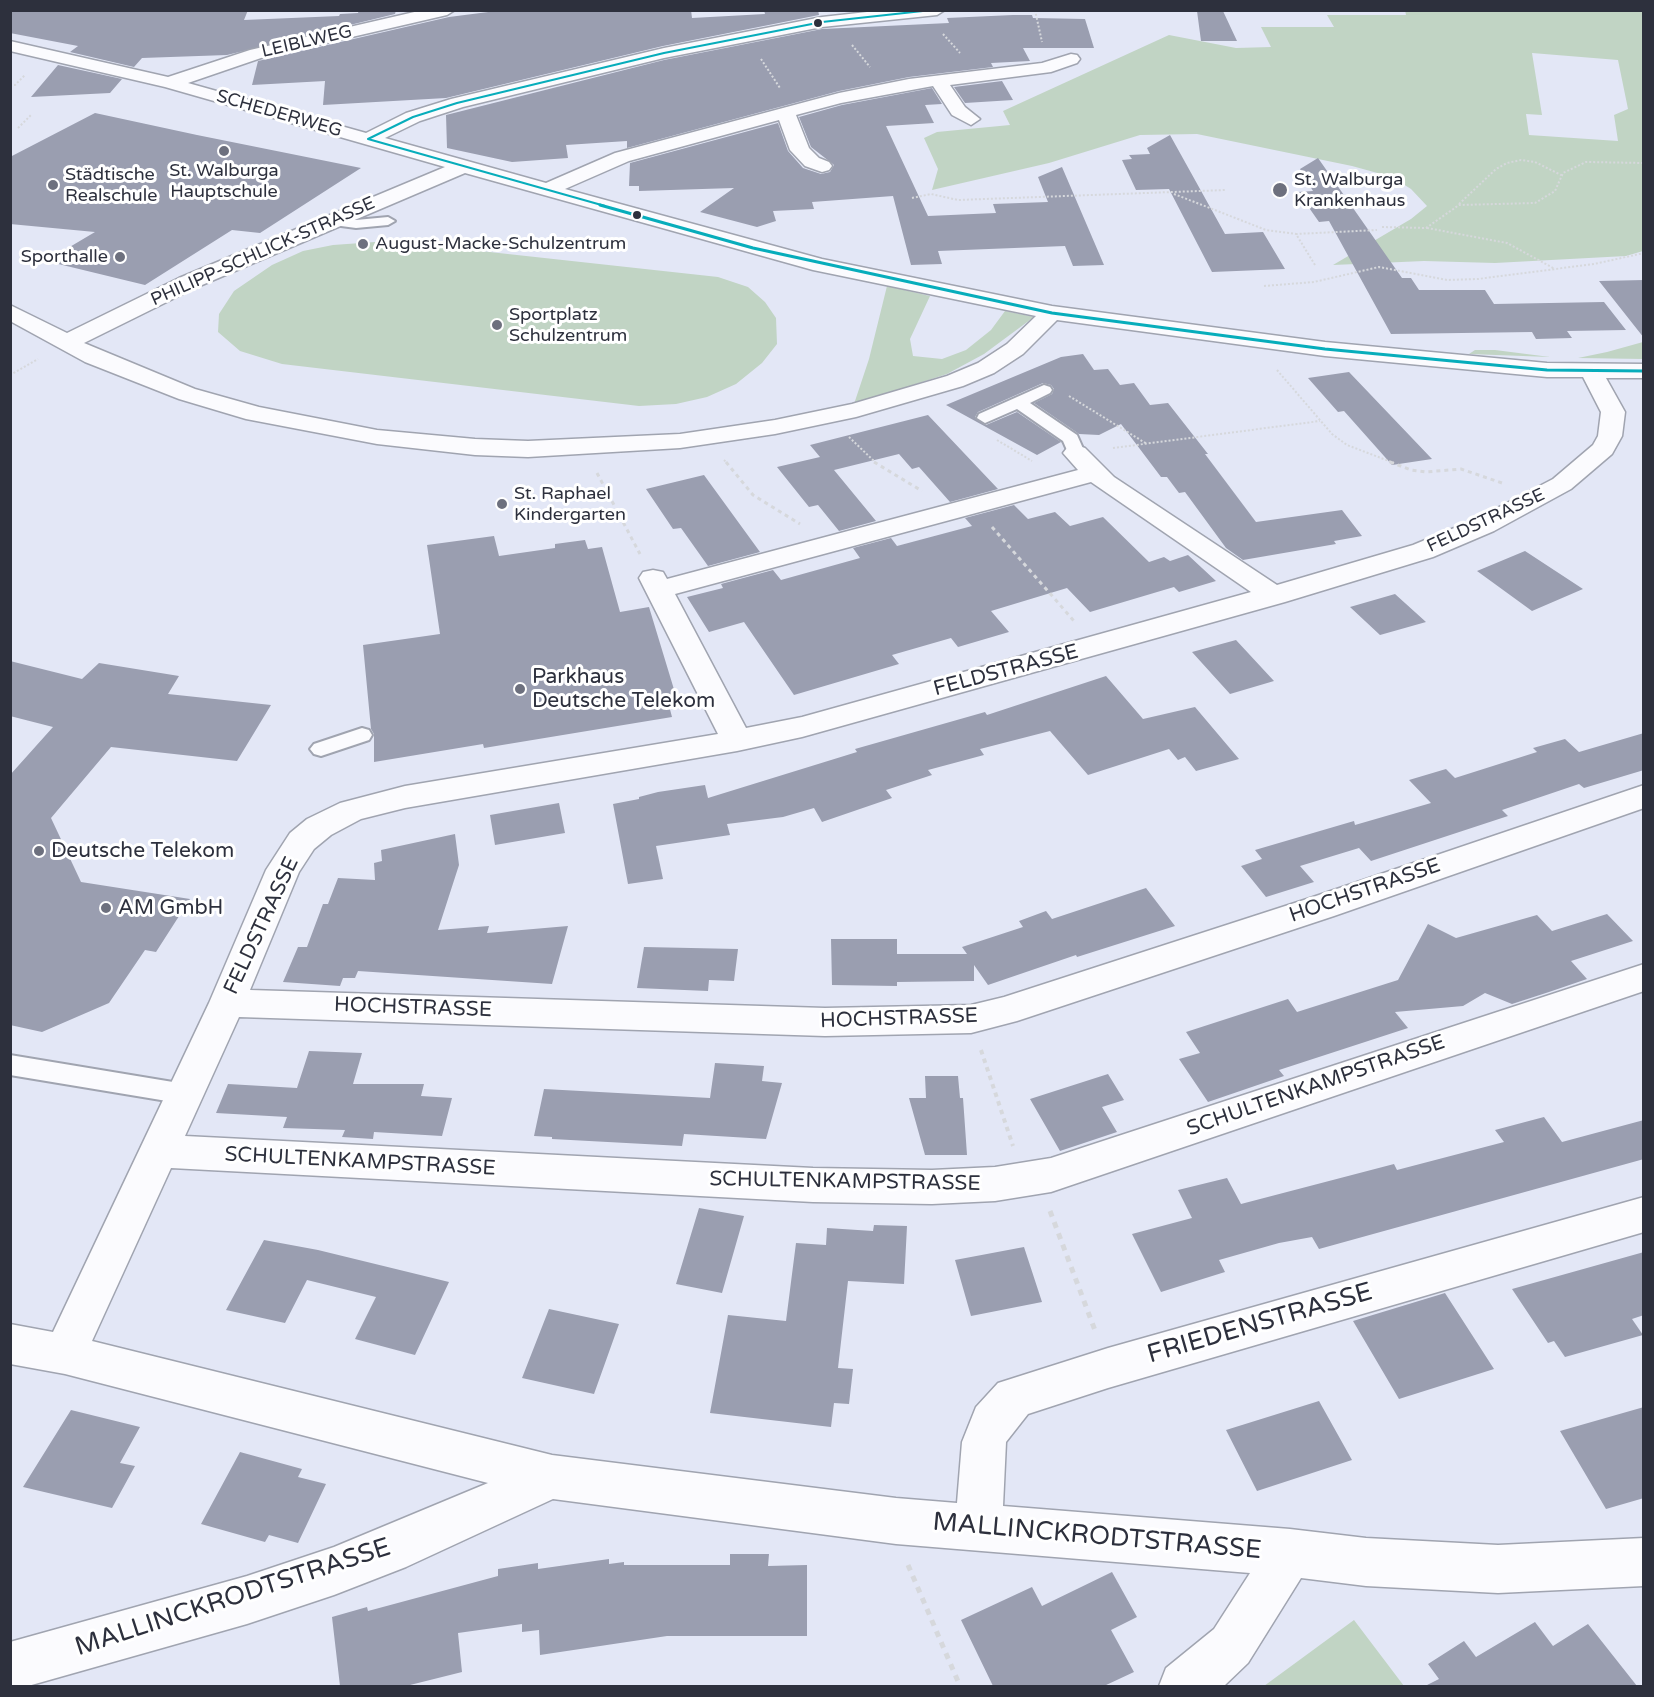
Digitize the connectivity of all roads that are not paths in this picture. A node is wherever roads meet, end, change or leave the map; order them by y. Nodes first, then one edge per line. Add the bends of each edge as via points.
1 (447, 10) edge
2 (937, 10) edge
3 (922, 11) edge
4 (10, 46) edge
5 (1071, 59) dead end
6 (938, 80) junction
7 (169, 83) junction
8 (790, 110) junction
9 (971, 119) dead end
10 (368, 139) junction
11 (464, 166) junction
12 (822, 166) dead end
13 (548, 190) junction
14 (331, 221) junction
15 (388, 221) dead end
16 (10, 312) edge
17 (1052, 313) junction
18 (65, 343) junction
19 (1591, 371) junction
20 (1644, 371) edge
21 (1044, 390) dead end
22 (1018, 402) junction
23 (984, 418) dead end
24 (1076, 453) joint
25 (1095, 473) junction
26 (1275, 596) junction
27 (362, 735) dead end
28 (736, 741) junction
29 (321, 749) dead end
30 (1644, 796) edge
31 (1644, 977) edge
32 (227, 1003) junction
33 (10, 1065) edge
34 (185, 1094) junction
35 (159, 1151) junction
36 (1644, 1214) edge
37 (10, 1344) edge
38 (65, 1354) junction
39 (552, 1477) junction
40 (978, 1529) junction
41 (1290, 1553) junction
42 (1644, 1562) edge
43 (10, 1667) edge
44 (1184, 1686) edge

1 - 7 street, LEIBLWEG via 256,54
2 - 3 street
3 - 10 street via 813,24 673,52 449,105
4 - 7 street, SCHEDERWEG
5 - 6 street via 1045,68
6 - 8 street via 886,87
6 - 9 street via 955,108
7 - 10 street, SCHEDERWEG
8 - 12 street via 800,150
8 - 13 street via 614,160
10 - 11 street, SCHEDERWEG
11 - 13 street, SCHEDERWEG
11 - 14 street, PHILIPP-SCHLICK-STRASSE
13 - 17 street, SCHEDERWEG via 810,262
14 - 15 lane
14 - 18 street, PHILIPP-SCHLICK-STRASSE via 187,283
16 - 18 street
17 - 18 street via 1016,349 986,368 912,394 832,415 707,438 584,448 448,445 300,424 187,394
17 - 19 street, SCHEDERWEG via 1325,349
19 - 20 street, SCHEDERWEG
19 - 26 street, FELDSTRASSE via 1613,412 1610,436 1593,460 1562,484 1485,525 1423,551
21 - 22 lane
22 - 23 lane
22 - 24 lane via 1071,439
24 - 25 street
25 - 26 street
25 - 28 street via 822,546 656,584
26 - 28 street, FELDSTRASSE via 855,713
27 - 29 lane
28 - 32 street, FELDSTRASSE via 405,797 336,817 310,834 289,860
30 - 32 street, HOCHSTRASSE via 1289,917 971,1019 825,1022
31 - 35 street, SCHULTENKAMPSTRASSE via 1069,1169 1035,1190 813,1185
32 - 34 street, FELDSTRASSE
33 - 34 lane
34 - 35 street, FELDSTRASSE
35 - 38 street, FELDSTRASSE
36 - 40 street, FRIEDENSTRASSE via 1014,1398 992,1422 984,1442
37 - 38 street, MALLINCKRODTSTRASSE
38 - 39 street, MALLINCKRODTSTRASSE
39 - 40 street, MALLINCKRODTSTRASSE
39 - 43 street, MALLINCKRODTSTRASSE via 334,1571 247,1600
40 - 41 street, MALLINCKRODTSTRASSE
41 - 42 street, MALLINCKRODTSTRASSE via 1439,1568 1562,1568
41 - 44 street via 1231,1646

